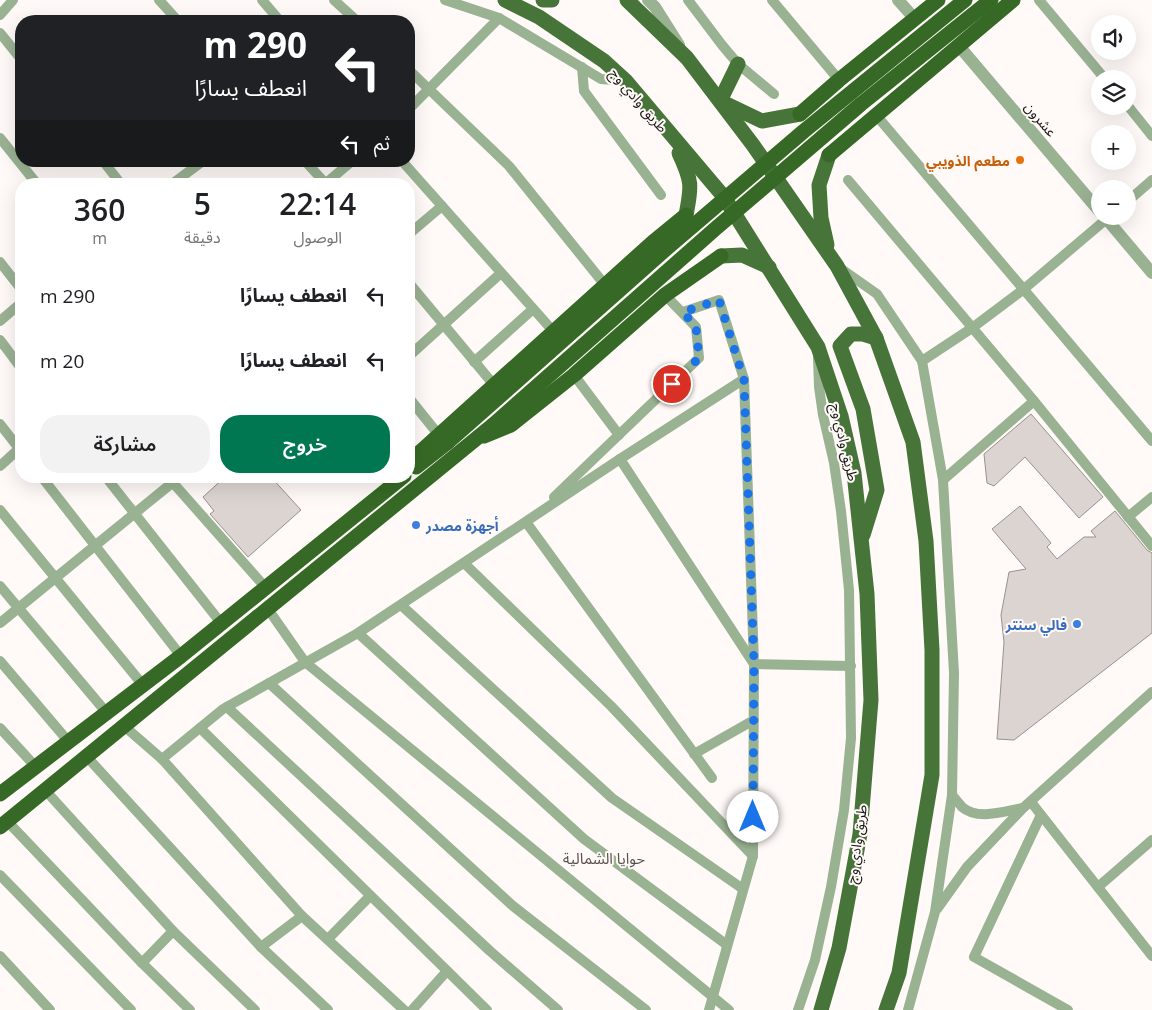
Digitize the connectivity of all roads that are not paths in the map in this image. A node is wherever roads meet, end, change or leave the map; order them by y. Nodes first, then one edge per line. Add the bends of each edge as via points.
1 (13, 0) edge
2 (159, 0) edge
3 (262, 0) edge
4 (334, 0) edge
5 (445, 0) edge
6 (505, 0) edge
7 (543, 0) edge
8 (552, 0) edge
9 (628, 0) edge
10 (648, 0) edge
11 (688, 0) edge
12 (772, 0) edge
13 (898, 0) edge
14 (965, 0) edge
15 (991, 0) edge
16 (1013, 0) edge
17 (1039, 0) edge
18 (924, 7) edge
19 (0, 15) edge
20 (173, 15) edge
21 (275, 15) edge
22 (350, 15) edge
23 (499, 18) junction
24 (0, 33) edge
25 (959, 46) junction
26 (15, 52) edge
27 (687, 58) junction
28 (738, 64) junction
29 (582, 67) junction
30 (1097, 70) edge
31 (415, 76) edge
32 (626, 80) junction
33 (839, 80) junction
34 (429, 89) junction
35 (774, 94) dead end
36 (720, 101) junction
37 (415, 103) edge
38 (800, 114) joint
39 (1135, 115) edge
40 (876, 116) junction
41 (671, 136) junction
42 (1152, 136) edge
43 (0, 138) edge
44 (829, 155) joint
45 (15, 157) edge
46 (23, 167) edge
47 (108, 167) edge
48 (195, 167) edge
49 (310, 167) edge
50 (345, 167) edge
51 (407, 167) edge
52 (32, 178) edge
53 (116, 178) edge
54 (180, 178) edge
55 (320, 178) edge
56 (332, 178) edge
57 (848, 180) dead end
58 (1152, 180) edge
59 (1136, 194) edge
60 (661, 195) dead end
61 (1091, 200) edge
62 (442, 206) junction
63 (686, 215) joint
64 (1095, 225) edge
65 (1112, 225) edge
66 (415, 229) edge
67 (828, 252) junction
68 (721, 256) joint
69 (0, 262) edge
70 (837, 266) junction
71 (769, 267) junction
72 (502, 273) junction
73 (1152, 273) edge
74 (15, 281) edge
75 (605, 285) junction
76 (1024, 289) junction
77 (415, 290) edge
78 (665, 295) junction
79 (15, 308) edge
80 (533, 309) junction
81 (683, 312) junction
82 (0, 320) edge
83 (444, 326) junction
84 (972, 328) junction
85 (554, 332) junction
86 (876, 338) junction
87 (0, 340) edge
88 (818, 347) junction
89 (415, 351) edge
90 (15, 360) edge
91 (922, 361) junction
92 (474, 362) junction
93 (574, 375) junction
94 (744, 380) junction
95 (494, 385) junction
96 (1034, 402) junction
97 (415, 405) edge
98 (0, 424) edge
99 (619, 435) junction
100 (443, 438) junction
101 (476, 439) junction
102 (1152, 441) edge
103 (15, 442) edge
104 (15, 454) edge
105 (415, 458) edge
106 (620, 459) junction
107 (0, 466) edge
108 (415, 466) edge
109 (943, 480) junction
110 (45, 483) edge
111 (110, 483) edge
112 (166, 483) edge
113 (172, 483) edge
114 (386, 483) edge
115 (395, 483) edge
116 (1152, 497) edge
117 (0, 510) edge
118 (134, 513) junction
119 (1128, 517) junction
120 (530, 519) junction
121 (341, 525) junction
122 (861, 541) junction
123 (94, 546) junction
124 (1152, 546) edge
125 (464, 563) junction
126 (55, 578) junction
127 (0, 586) edge
128 (265, 587) junction
129 (401, 605) junction
130 (18, 608) junction
131 (268, 609) junction
132 (0, 623) edge
133 (221, 623) junction
134 (358, 633) junction
135 (181, 656) junction
136 (0, 661) edge
137 (306, 662) junction
138 (754, 664) junction
139 (850, 666) junction
140 (269, 683) junction
141 (142, 684) junction
142 (1152, 692) edge
143 (227, 706) junction
144 (106, 712) junction
145 (754, 720) junction
146 (124, 726) junction
147 (0, 728) edge
148 (200, 728) junction
149 (68, 741) junction
150 (694, 754) junction
151 (86, 757) junction
152 (162, 759) junction
153 (35, 766) junction
154 (712, 778) dead end
155 (45, 790) junction
156 (0, 794) edge
157 (952, 795) junction
158 (1027, 805) junction
159 (1041, 816) junction
160 (4, 824) edge
161 (1152, 840) edge
162 (753, 856) junction
163 (0, 876) edge
164 (1098, 887) junction
165 (743, 889) junction
166 (370, 896) junction
167 (935, 912) junction
168 (302, 916) junction
169 (173, 930) junction
170 (328, 939) junction
171 (727, 944) junction
172 (261, 947) junction
173 (0, 956) edge
174 (1152, 956) edge
175 (142, 963) junction
176 (447, 971) junction
177 (712, 997) junction
178 (50, 1010) edge
179 (131, 1010) edge
180 (190, 1010) edge
181 (255, 1010) edge
182 (328, 1010) edge
183 (404, 1010) edge
184 (412, 1010) edge
185 (487, 1010) edge
186 (558, 1010) edge
187 (646, 1010) edge
188 (709, 1010) edge
189 (729, 1010) edge
190 (798, 1010) edge
191 (822, 1010) edge
192 (886, 1010) edge
193 (908, 1010) edge
194 (1068, 1010) edge

1 - 19 street
2 - 20 street
3 - 21 street
4 - 22 street
5 - 23 street
6 - 32 main road, طريق وادي وج via 539,17
7 - 8 main road
9 - 27 main road
10 - 27 street
11 - 28 street
12 - 33 street
13 - 18 street
14 - 100 highway, bridge via 753,174
15 - 101 highway, bridge via 861,104
16 - 25 highway
17 - 30 street
18 - 33 highway
23 - 29 street
23 - 34 street
24 - 26 street
25 - 40 highway
25 - 61 street, عشرون
27 - 36 main road
28 - 35 street
28 - 36 main road
29 - 32 street via 601,79
29 - 60 street via 584,91
31 - 34 street
32 - 41 main road, طريق وادي وج
33 - 38 highway
34 - 37 street
34 - 75 street via 509,166
36 - 38 main road via 762,121
36 - 67 main road
39 - 42 street
40 - 44 highway
40 - 76 street
41 - 63 main road via 688,172 691,190
41 - 71 main road, طريق وادي وج via 724,197
43 - 45 street
44 - 67 main road via 819,185
46 - 52 street
47 - 53 street
48 - 54 street
49 - 55 street
50 - 56 street
51 - 62 street
57 - 84 street
58 - 59 street
62 - 66 street
62 - 72 street
63 - 75 highway
64 - 76 street
65 - 73 street, عشرون
67 - 70 main road
68 - 71 main road via 742,255
68 - 78 highway
69 - 74 street
70 - 86 main road
70 - 91 street via 878,294
71 - 88 main road, طريق وادي وج
72 - 80 street
72 - 83 street
75 - 85 highway
76 - 84 street
76 - 102 street
77 - 83 street
78 - 81 street
78 - 93 highway
79 - 82 street
80 - 85 street
80 - 92 street
81 - 94 street via 719,300
81 - 99 street via 696,327 699,358
83 - 89 street
83 - 92 street
84 - 91 street
84 - 96 street
85 - 95 highway
86 - 122 main road via 851,334 840,346 863,409 877,490
86 - 192 main road via 913,442 926,541 932,650 932,775 898,973
87 - 90 street
88 - 122 main road, طريق وادي وج via 848,445
88 - 139 street via 822,415 834,463 849,590
91 - 109 street
92 - 95 street
93 - 99 street
93 - 101 highway via 511,425
94 - 106 street
94 - 138 street
95 - 100 highway
96 - 109 street
96 - 119 street
97 - 100 street
98 - 103 street
99 - 120 street
100 - 105 highway
100 - 108 highway
101 - 131 highway
104 - 107 street
106 - 120 street
106 - 138 street
109 - 157 street via 954,673
110 - 123 street
111 - 118 street
112 - 118 street
113 - 128 street
114 - 121 highway
115 - 121 highway
116 - 119 street
117 - 126 street
118 - 123 street
118 - 133 street
119 - 124 street
120 - 125 street
120 - 150 street
121 - 128 highway
122 - 191 main road, طريق وادي وج via 871,700 860,834 839,948
123 - 126 street
123 - 135 street
125 - 129 street
125 - 162 street via 612,706
126 - 130 street
126 - 141 street
127 - 130 street
128 - 133 highway
129 - 134 street
129 - 165 street via 612,798
130 - 132 street
130 - 144 street
131 - 137 street
131 - 146 highway
133 - 135 highway
134 - 137 street
134 - 171 street via 584,839
135 - 141 highway
136 - 149 street
137 - 140 street
137 - 177 street
138 - 139 street
138 - 145 street
139 - 190 street via 851,738 844,810 815,960
140 - 143 street
140 - 187 street via 513,906
141 - 144 highway
142 - 158 street
143 - 148 street
143 - 186 street via 490,951
144 - 149 highway
145 - 150 street
145 - 162 street
146 - 151 highway
146 - 152 street
147 - 153 street
148 - 152 street
148 - 166 street
149 - 153 highway
150 - 154 street
151 - 155 highway
151 - 172 street
152 - 168 street
153 - 156 highway
155 - 160 highway
155 - 169 street
157 - 158 street via 964,808 988,814
157 - 167 street
158 - 159 street
158 - 167 street via 967,867
159 - 164 street
159 - 194 street via 974,957
160 - 175 street
161 - 164 street
162 - 165 street
163 - 179 street
164 - 174 street
165 - 171 street
166 - 170 street
166 - 176 street
167 - 193 street
168 - 170 street
168 - 172 street
169 - 175 street
169 - 181 street
170 - 183 street
171 - 177 street
172 - 182 street
173 - 178 street
175 - 180 street
176 - 184 street
176 - 185 street
177 - 188 street
177 - 189 street

